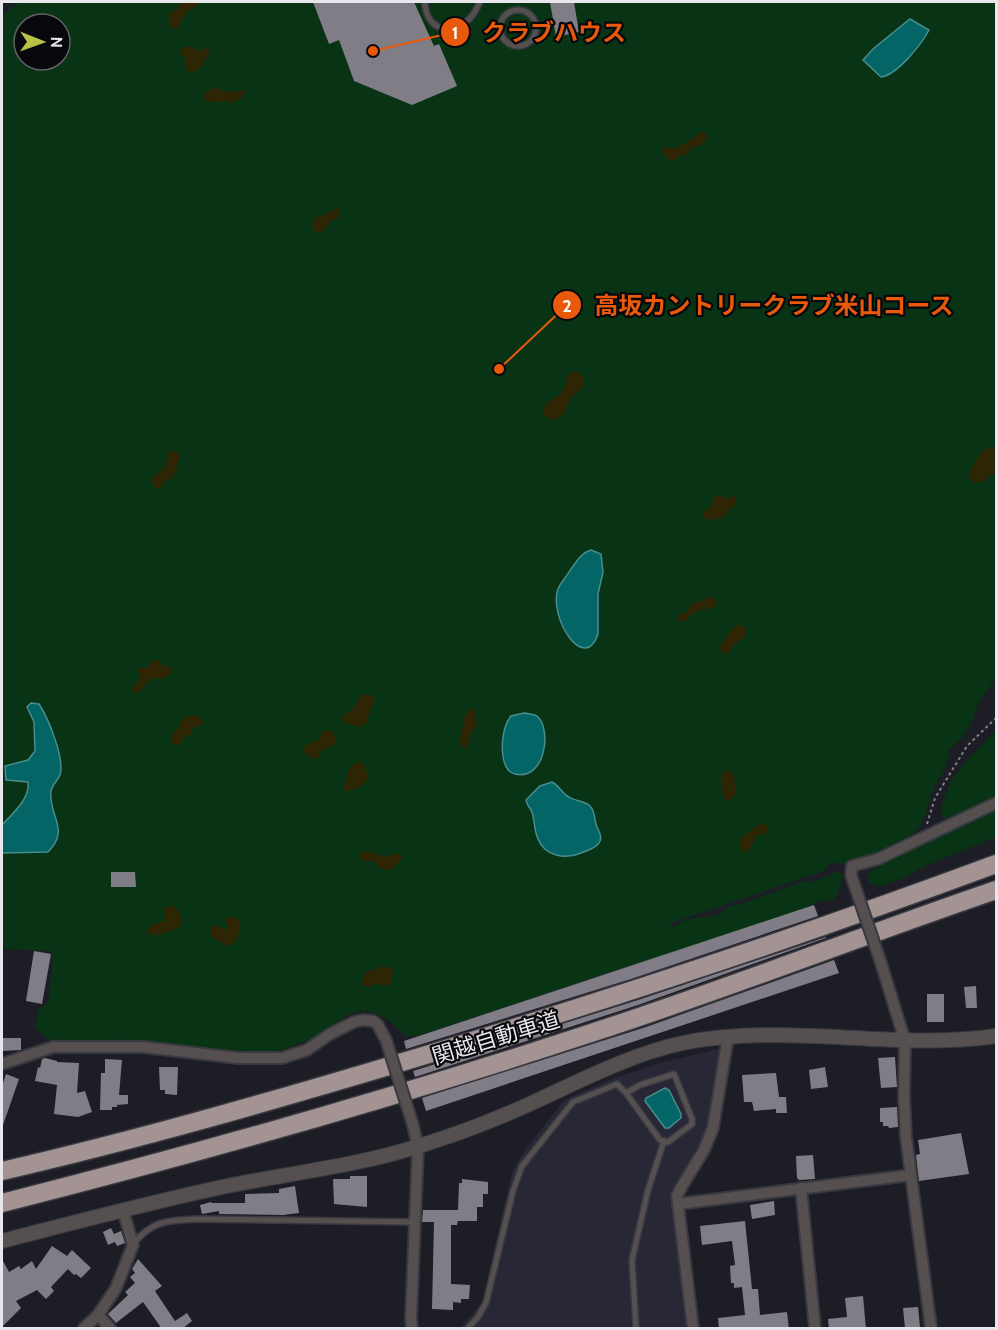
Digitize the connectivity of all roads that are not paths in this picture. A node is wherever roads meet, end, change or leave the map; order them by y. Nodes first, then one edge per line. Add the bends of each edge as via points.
1 (425, 2) edge
2 (480, 2) edge
3 (522, 2) edge
4 (523, 10) junction
5 (996, 803) edge
6 (996, 864) edge
7 (996, 890) edge
8 (996, 1036) edge
9 (728, 1037) junction
10 (905, 1041) junction
11 (2, 1064) edge
12 (626, 1093) junction
13 (664, 1141) junction
14 (418, 1147) junction
15 (2, 1171) edge
16 (911, 1174) junction
17 (801, 1188) junction
18 (2, 1203) edge
19 (678, 1204) junction
20 (123, 1210) junction
21 (414, 1222) junction
22 (2, 1241) edge
23 (133, 1245) junction
24 (98, 1315) junction
25 (84, 1329) edge
26 (110, 1329) edge
27 (412, 1329) edge
28 (468, 1329) edge
29 (636, 1329) edge
30 (693, 1329) edge
31 (815, 1329) edge
32 (931, 1329) edge

1 - 2 lane via 431,21 440,29 454,29 468,21
3 - 4 lane
4 - 4 lane via 536,21 536,33 529,43 511,45 502,37 502,19 511,11
5 - 10 street, bridge via 878,858 852,866 851,875
6 - 15 highway, 関越自動車道 via 714,965 479,1039 228,1113
7 - 18 highway, 関越自動車道 via 720,989 486,1067
8 - 10 street
9 - 10 street via 774,1034
9 - 14 street via 680,1044 646,1055
9 - 19 street via 713,1128 677,1196
10 - 16 street via 904,1096
11 - 14 street, bridge via 53,1047 143,1047 238,1058 282,1058 307,1050 354,1022 373,1021 386,1041
12 - 13 lane
12 - 13 lane via 674,1074 692,1124
12 - 28 lane via 617,1084 573,1102 522,1166 486,1303
13 - 29 lane via 632,1260
14 - 20 street
14 - 21 street
16 - 17 street
16 - 32 street
17 - 19 street
17 - 31 street
19 - 30 street
20 - 22 street
20 - 23 street
21 - 23 lane via 171,1221 154,1225
21 - 27 street
23 - 24 street via 116,1288
24 - 25 street
24 - 26 street

